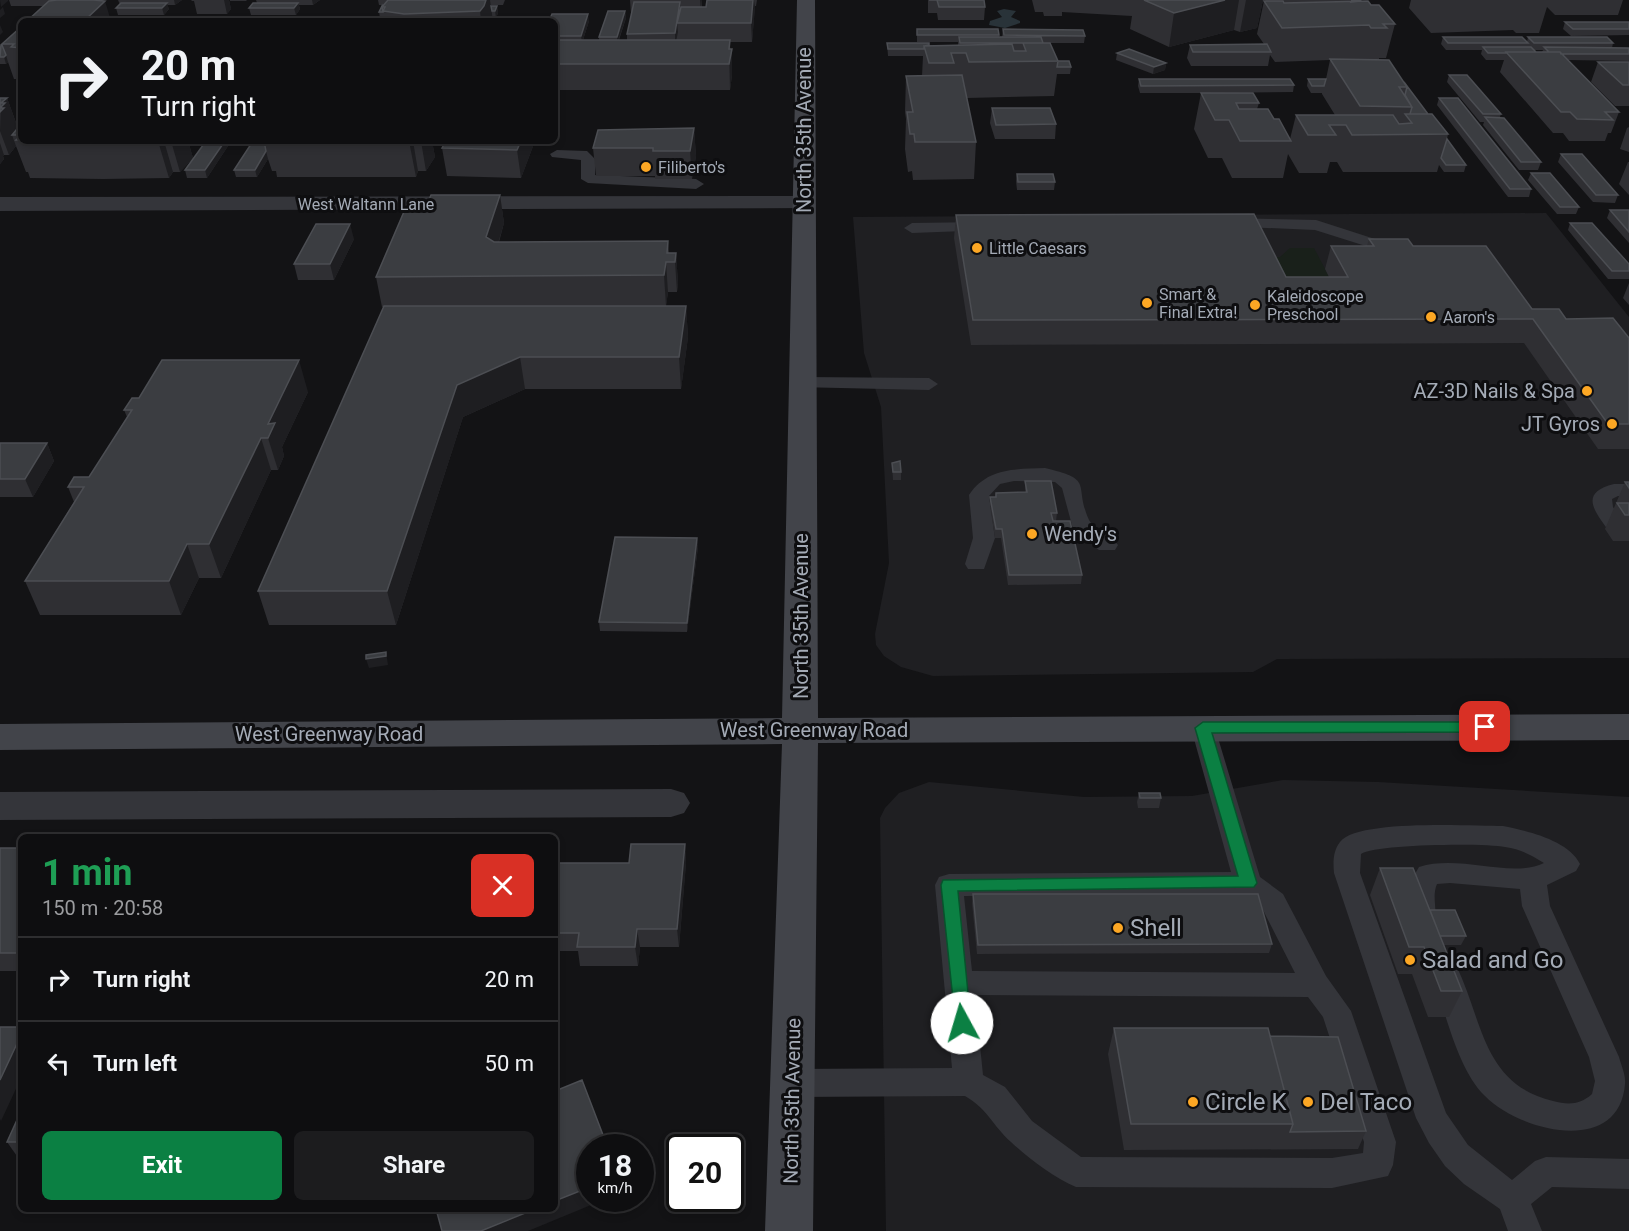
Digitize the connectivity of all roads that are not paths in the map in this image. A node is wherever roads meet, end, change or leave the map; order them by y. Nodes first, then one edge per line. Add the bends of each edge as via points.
1 (806, 0) edge
2 (557, 154) dead end
3 (696, 184) dead end
4 (804, 203) junction
5 (0, 204) edge
6 (1211, 223) edge
7 (1007, 227) edge
8 (912, 228) dead end
9 (1372, 243) edge
10 (803, 383) junction
11 (929, 384) dead end
12 (1629, 490) edge
13 (1625, 538) edge
14 (1107, 545) dead end
15 (976, 564) dead end
16 (1629, 727) edge
17 (1203, 728) junction
18 (800, 730) junction
19 (0, 737) edge
20 (671, 803) dead end
21 (0, 806) edge
22 (1533, 880) junction
23 (1248, 883) junction
24 (958, 983) junction
25 (1316, 985) junction
26 (969, 1082) junction
27 (793, 1083) junction
28 (1629, 1174) edge
29 (1513, 1199) junction
30 (789, 1231) edge
31 (1524, 1231) edge

1 - 4 main road, North 35th Avenue
2 - 3 lane via 582,154 588,159 588,179
4 - 5 street, West Waltann Lane
4 - 10 main road, North 35th Avenue
6 - 9 lane via 1316,225
7 - 8 lane
10 - 11 lane
10 - 18 main road, North 35th Avenue
12 - 13 lane via 1614,490 1602,497 1603,507
14 - 15 lane via 1080,524 1072,486 1062,478 1014,475 993,480 979,495 984,538
16 - 17 main road, West Greenway Road
17 - 18 main road, West Greenway Road
17 - 23 lane
18 - 19 main road, West Greenway Road
18 - 27 main road, North 35th Avenue
20 - 21 street
22 - 22 lane via 1536,906 1604,1057 1610,1083 1604,1104 1590,1114 1566,1119 1517,1103 1494,1085 1481,1064 1417,900 1430,874 1450,872
22 - 29 lane via 1567,864 1533,843 1503,836 1381,837 1360,841 1350,848 1346,859 1354,895 1445,1146 1477,1176
23 - 24 lane via 949,885
23 - 25 lane via 1273,902
24 - 25 lane
24 - 26 lane
25 - 26 lane via 1336,1011 1380,1142 1377,1165 1332,1173 1076,1172 1022,1131 994,1097
26 - 27 lane
27 - 30 main road, North 35th Avenue
28 - 29 lane via 1546,1172
29 - 31 lane

